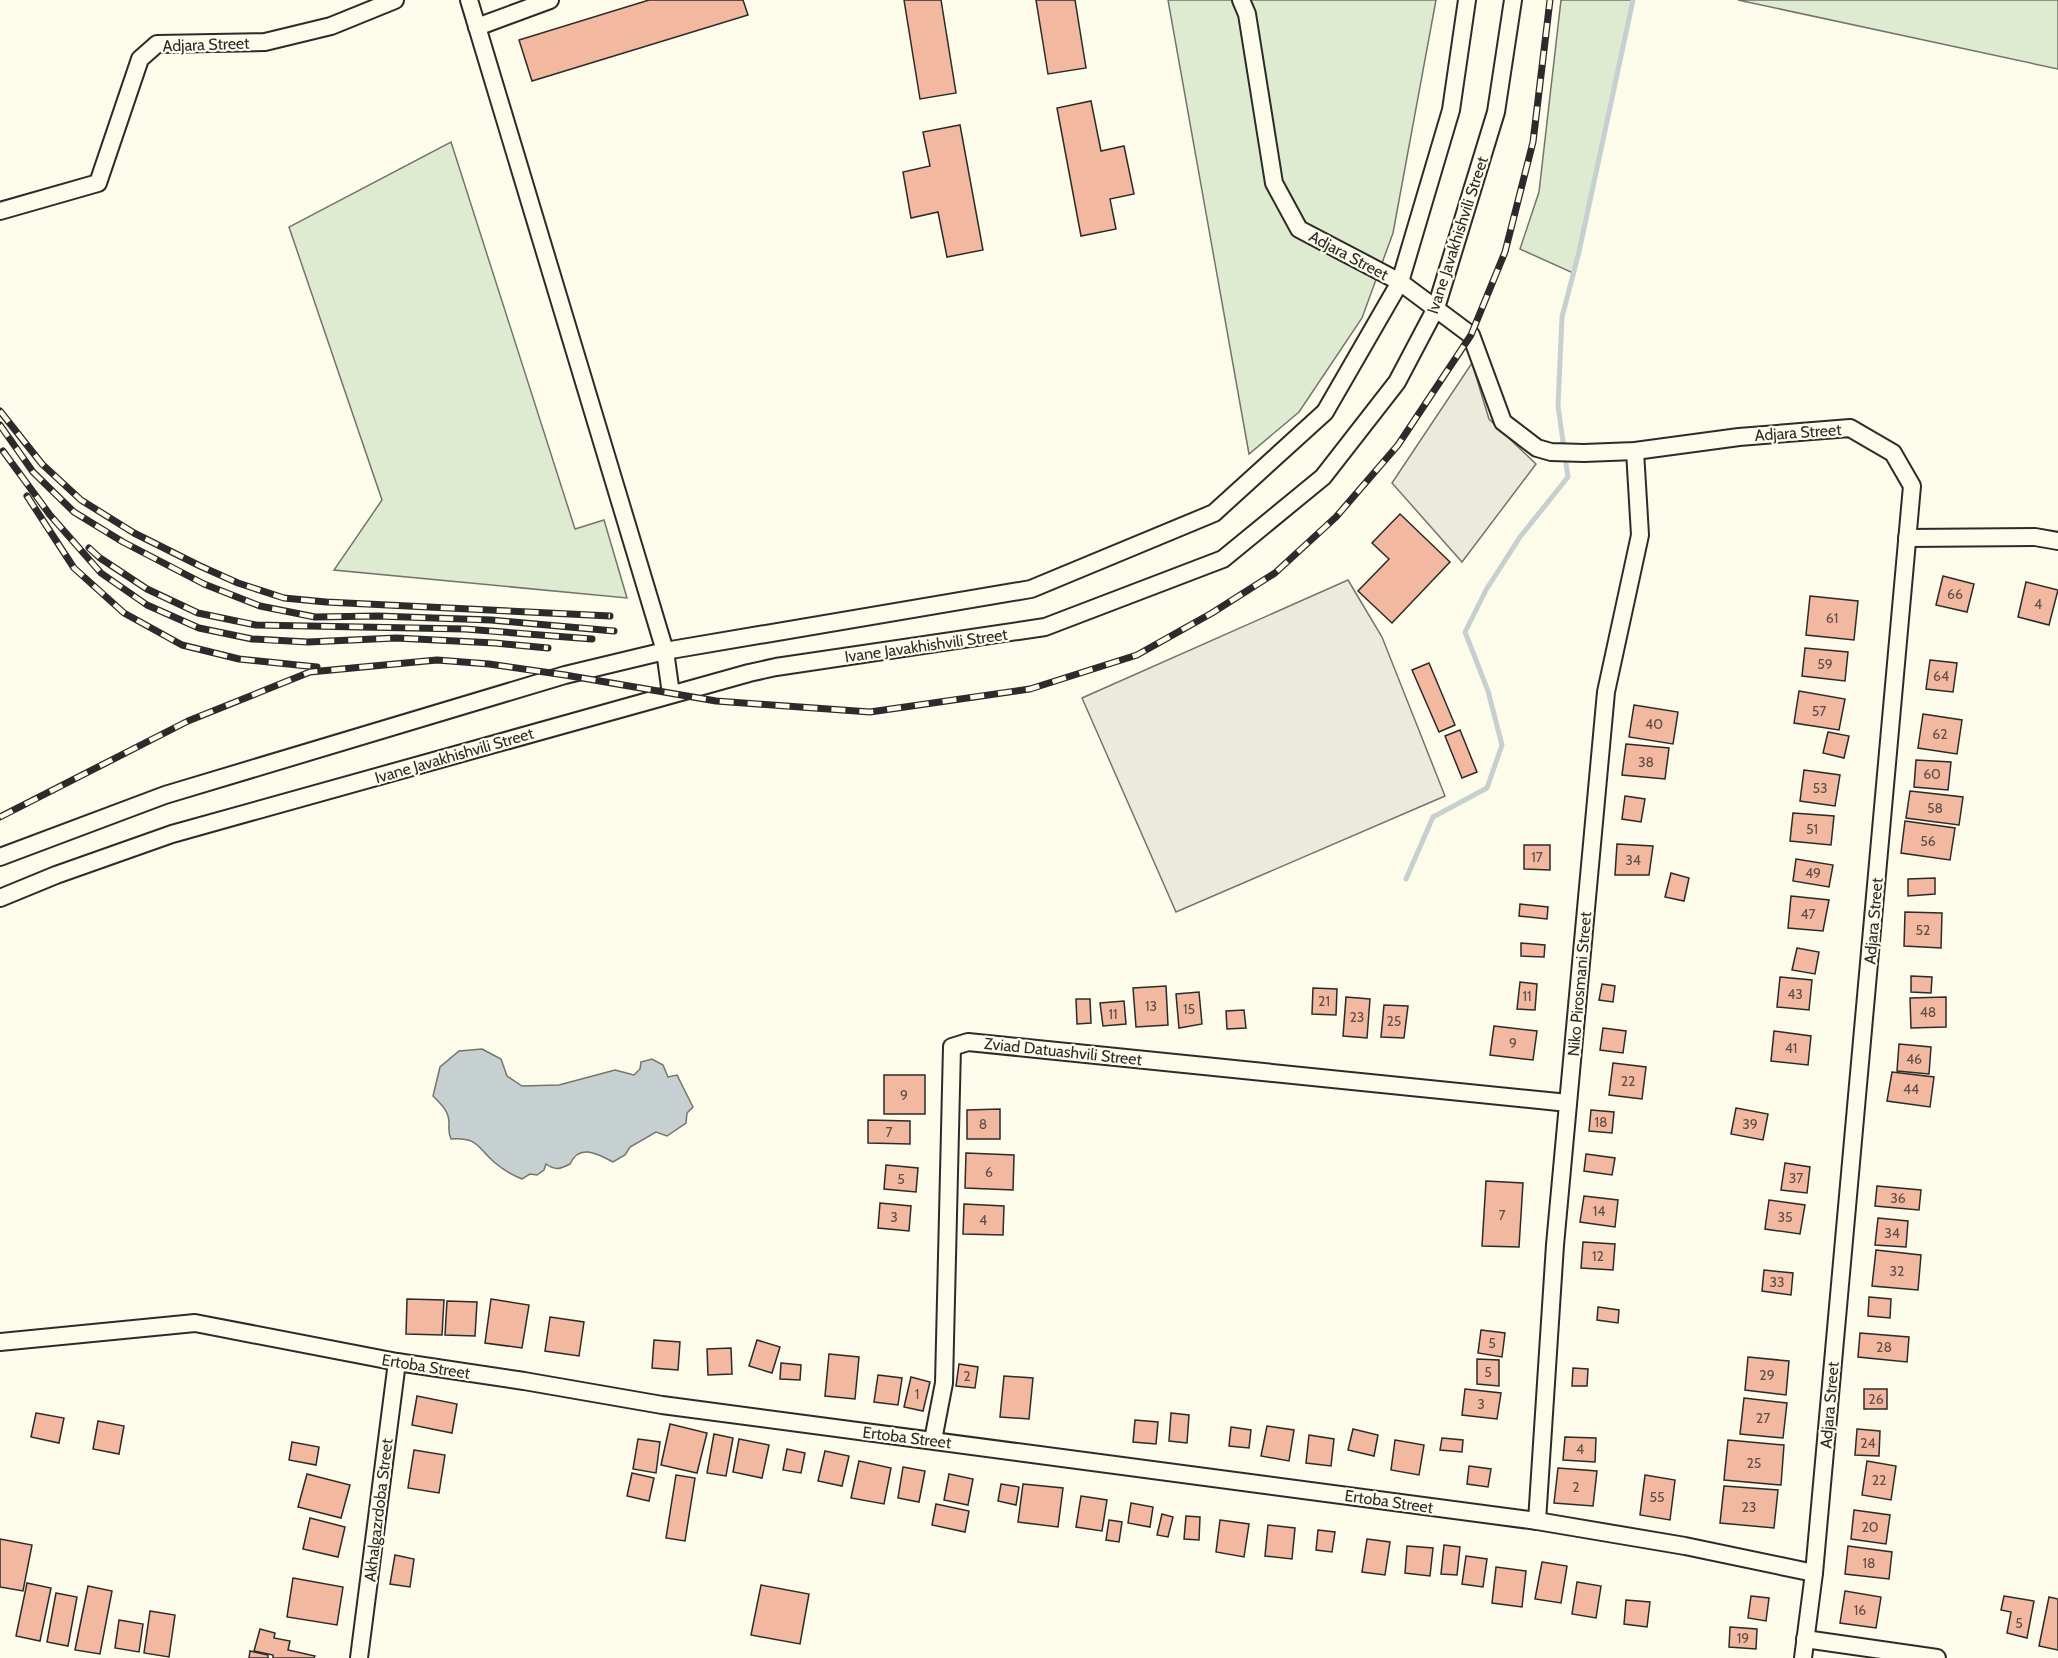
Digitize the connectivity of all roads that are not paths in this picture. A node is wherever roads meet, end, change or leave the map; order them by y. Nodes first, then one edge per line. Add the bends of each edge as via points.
1 (395, 0) edge
2 (469, 0) edge
3 (550, 0) edge
4 (1241, 0) edge
5 (1467, 0) edge
6 (1513, 0) edge
7 (477, 27) junction
8 (0, 211) edge
9 (1400, 282) junction
10 (1436, 308) junction
11 (1635, 451) junction
12 (1907, 538) junction
13 (2058, 541) edge
14 (666, 651) junction
15 (671, 694) junction
16 (0, 857) edge
17 (0, 898) edge
18 (1568, 1103) junction
19 (0, 1342) edge
20 (397, 1362) junction
21 (933, 1440) junction
22 (1537, 1521) junction
23 (1814, 1573) junction
24 (1805, 1639) junction
25 (360, 1658) edge
26 (1803, 1658) edge
27 (1937, 1658) edge

1 - 8 street, Adjara Street via 331,26 265,42 157,44 140,59 98,183
2 - 7 street
3 - 7 street
4 - 9 street, Adjara Street via 1247,14 1274,183 1299,229
5 - 9 street via 1451,110
6 - 10 street, Ivane Javakhishvili Street via 1496,112
7 - 14 street
9 - 10 street, Adjara Street
9 - 14 street via 1325,412 1214,513 1030,589
10 - 11 street, Adjara Street via 1470,335 1503,422 1537,448 1551,452
10 - 15 street, Ivane Javakhishvili Street via 1397,382 1323,477 1223,559 1045,627 776,667
11 - 12 street, Adjara Street via 1850,428 1893,453 1912,486
11 - 18 street, Niko Pirosmani Street via 1640,535 1606,692
12 - 13 street via 2035,537
12 - 23 street, Adjara Street
14 - 15 street
14 - 16 street via 566,675 165,795
15 - 17 street, Ivane Javakhishvili Street via 172,834
18 - 21 street, Zviad Datuashvili Street via 968,1042 952,1047 944,1383
18 - 22 street, Niko Pirosmani Street
19 - 20 street, Ertoba Street via 195,1323
20 - 21 street, Ertoba Street via 662,1405
20 - 25 street, Akhalgazrdoba Street
21 - 22 street, Ertoba Street
22 - 23 street, Ertoba Street
23 - 24 street, Adjara Street
24 - 26 street, Adjara Street
24 - 27 street

